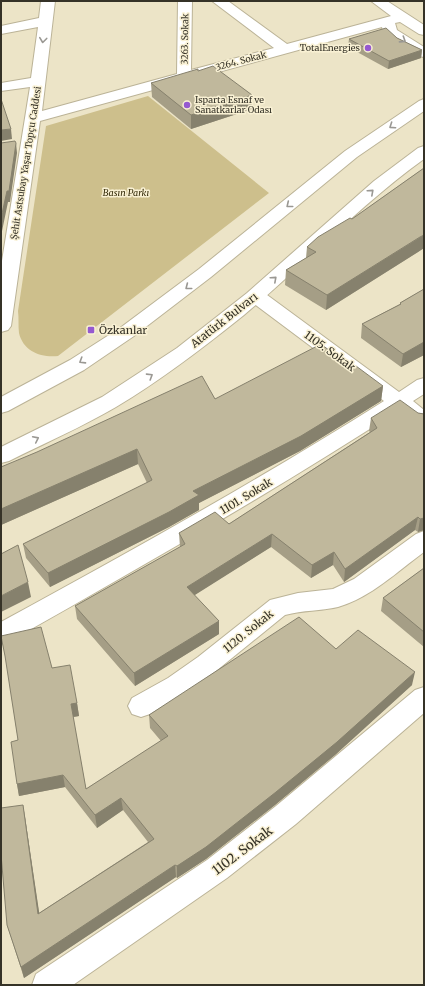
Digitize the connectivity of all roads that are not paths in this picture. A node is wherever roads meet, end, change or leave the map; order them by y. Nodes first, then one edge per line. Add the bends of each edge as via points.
1 (48, 1) edge
2 (185, 1) edge
3 (219, 1) edge
4 (378, 1) edge
5 (402, 17) junction
6 (46, 21) junction
7 (388, 21) junction
8 (1, 30) edge
9 (424, 31) edge
10 (285, 49) junction
11 (424, 53) edge
12 (184, 77) junction
13 (38, 81) junction
14 (1, 87) edge
15 (424, 104) edge
16 (33, 118) junction
17 (424, 151) edge
18 (20, 200) junction
19 (1, 203) edge
20 (6, 267) edge
21 (256, 296) junction
22 (1, 326) edge
23 (424, 385) edge
24 (399, 401) junction
25 (1, 406) edge
26 (424, 420) edge
27 (1, 456) edge
28 (424, 540) edge
29 (1, 634) edge
30 (424, 698) edge
31 (141, 706) dead end
32 (47, 985) edge

1 - 6 street, Şehit Astsubay Yaşar Topçu Caddesi
2 - 12 street, 3263. Sokak
3 - 10 street
4 - 5 street
5 - 7 street, 3264. Sokak
5 - 9 street
6 - 8 street
6 -> 13 street, Şehit Astsubay Yaşar Topçu Caddesi
7 - 10 street, 3264. Sokak
7 -> 11 street via 392,33
10 - 12 street, 3264. Sokak
12 - 16 street, 3264. Sokak
13 - 14 street
13 - 16 street, Şehit Astsubay Yaşar Topçu Caddesi
15 -> 25 street via 351,154 205,273 127,332 77,365
16 - 18 street, Şehit Astsubay Yaşar Topçu Caddesi via 22,144
21 -> 17 street, Atatürk Bulvarı via 377,187
18 - 19 street
18 - 20 street, Şehit Astsubay Yaşar Topçu Caddesi
20 - 22 street, Şehit Astsubay Yaşar Topçu Caddesi
21 - 24 street, 1105. Sokak
27 -> 21 street, Atatürk Bulvarı via 108,402 152,375
23 - 24 street, 1101. Sokak
24 - 26 street, 1105. Sokak
24 - 29 street, 1101. Sokak via 203,522
28 - 31 street, 1120. Sokak via 362,585 336,598 278,607 207,664
30 - 32 street, 1102. Sokak via 286,816 218,869

